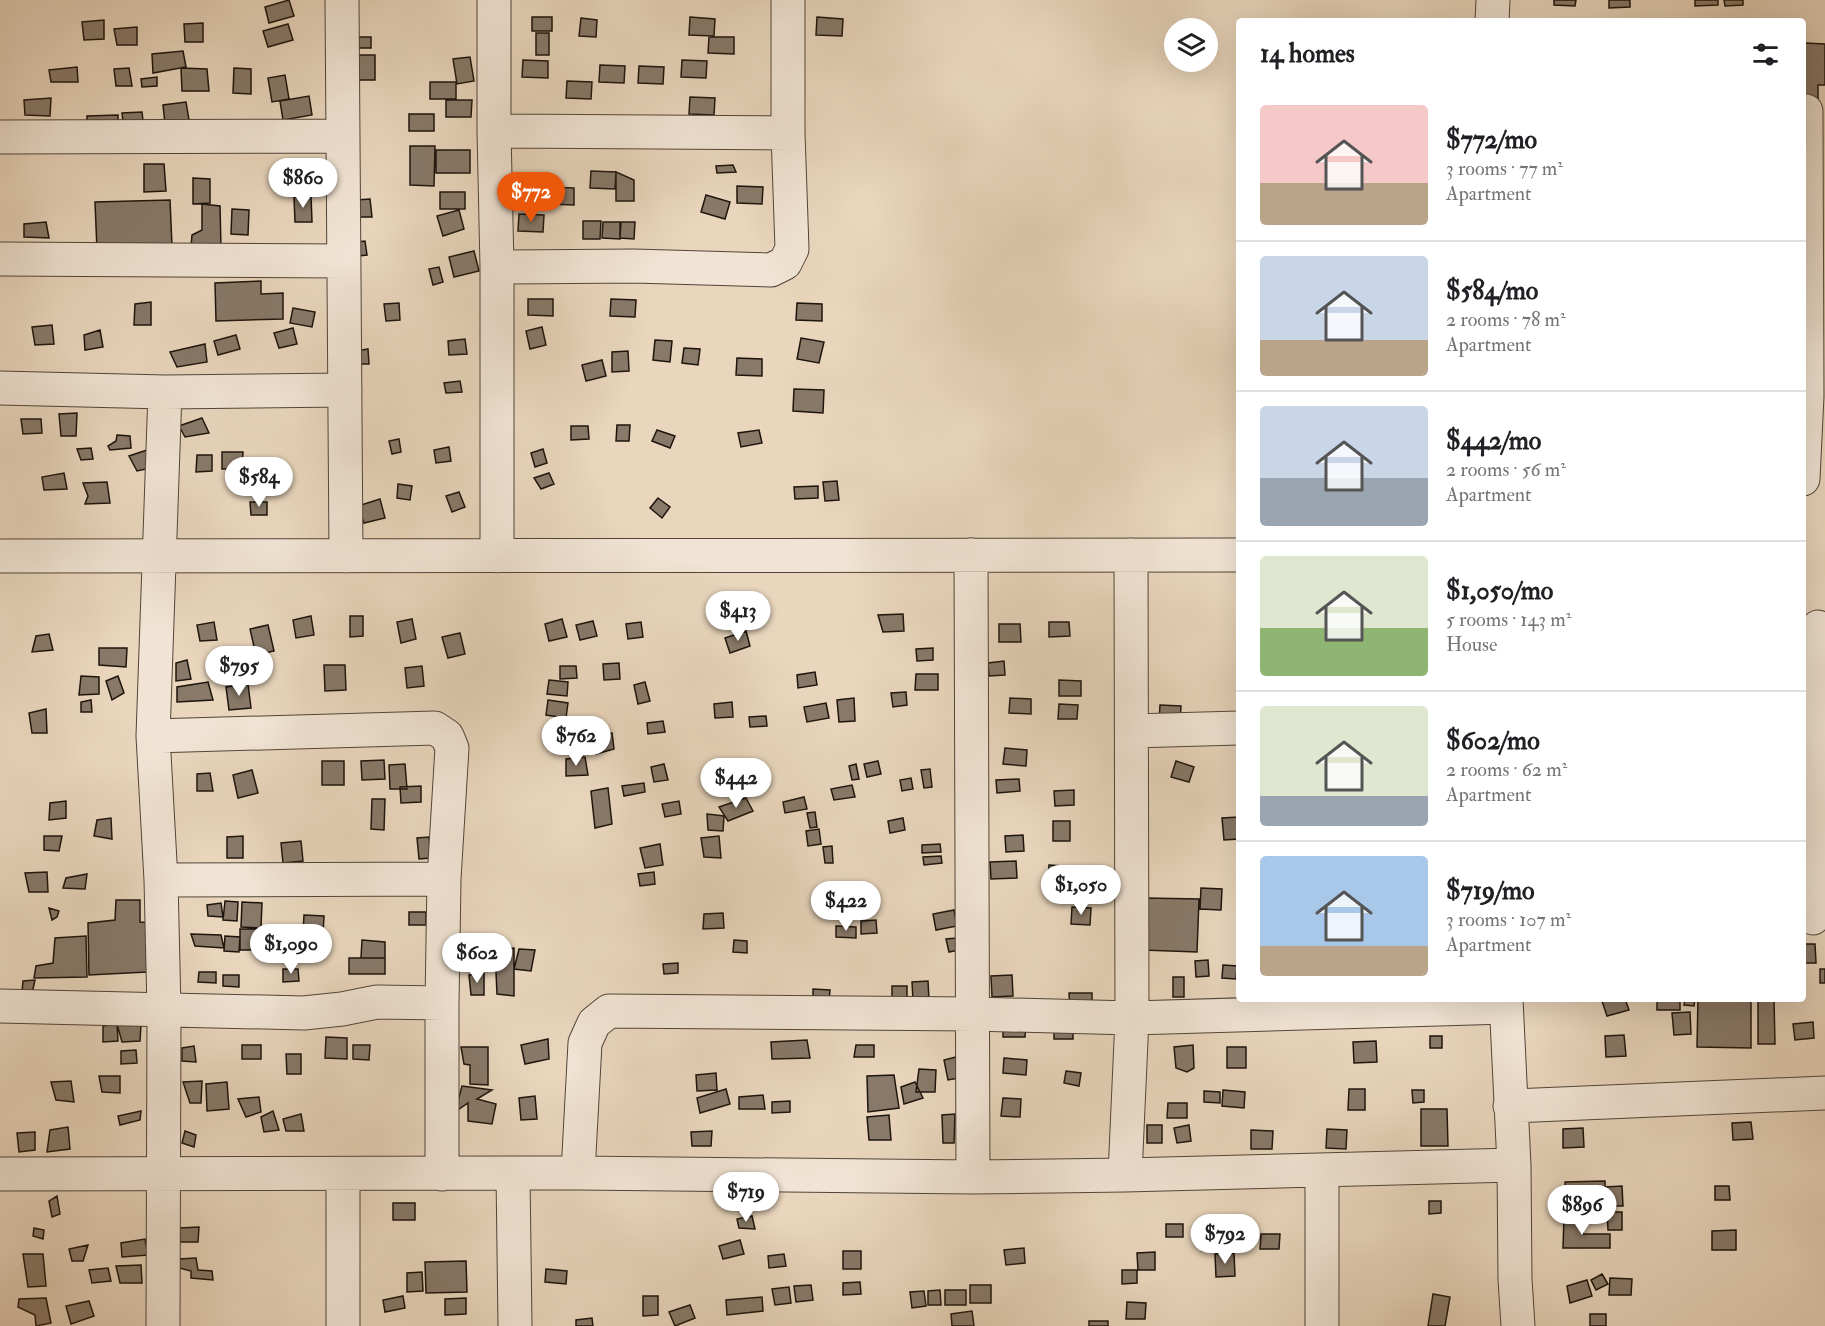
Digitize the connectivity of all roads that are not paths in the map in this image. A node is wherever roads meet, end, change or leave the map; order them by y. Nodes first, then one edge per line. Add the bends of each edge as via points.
1 (342, 0) edge
2 (494, 0) edge
3 (788, 0) edge
4 (1493, 0) edge
5 (1492, 18) edge
6 (1811, 112) edge
7 (494, 131) junction
8 (788, 133) junction
9 (343, 136) junction
10 (0, 137) edge
11 (0, 259) edge
12 (344, 261) junction
13 (497, 267) junction
14 (0, 388) edge
15 (345, 390) junction
16 (165, 392) junction
17 (1812, 396) edge
18 (1806, 451) edge
19 (159, 555) junction
20 (971, 555) junction
21 (1131, 555) junction
22 (1236, 555) edge
23 (0, 556) edge
24 (346, 556) junction
25 (497, 556) junction
26 (1815, 622) edge
27 (1236, 728) edge
28 (1132, 730) junction
29 (153, 736) junction
30 (444, 879) junction
31 (161, 880) junction
32 (1814, 918) edge
33 (442, 1003) junction
34 (1506, 1003) edge
35 (0, 1006) edge
36 (164, 1010) junction
37 (972, 1014) junction
38 (1132, 1018) junction
39 (1825, 1093) edge
40 (1510, 1106) junction
41 (1514, 1165) junction
42 (1322, 1170) junction
43 (578, 1173) junction
44 (0, 1174) edge
45 (163, 1174) junction
46 (344, 1174) junction
47 (442, 1174) junction
48 (513, 1174) junction
49 (1125, 1175) junction
50 (973, 1177) junction
51 (163, 1326) edge
52 (344, 1326) edge
53 (515, 1326) edge
54 (1322, 1326) edge
55 (1518, 1326) edge

1 - 9 street
2 - 7 street
3 - 8 street
4 - 5 street
6 - 17 street
7 - 8 street
7 - 13 street
8 - 13 street via 792,249 785,263 771,270
9 - 10 street
9 - 12 street
11 - 12 street
12 - 15 street
13 - 25 street
14 - 16 street
15 - 16 street
15 - 24 street
16 - 19 street
17 - 18 street
19 - 23 street
19 - 24 street
19 - 29 street
20 - 21 street
20 - 25 street
20 - 37 street
21 - 22 street
21 - 28 street
24 - 25 street
26 - 32 street
27 - 28 street
28 - 38 street
29 - 30 street via 435,728 447,736 452,748
29 - 31 street
30 - 31 street
30 - 33 street
31 - 36 street
33 - 36 street via 377,1002 304,1013
33 - 47 street
34 - 38 street
34 - 40 street
35 - 36 street
36 - 45 street
37 - 38 street
37 - 43 street via 609,1011 594,1023 585,1043
37 - 50 street
38 - 49 street
39 - 40 street
40 - 41 street
41 - 42 street
41 - 55 street
42 - 49 street
42 - 54 street
43 - 48 street
43 - 50 street
44 - 45 street
45 - 46 street
45 - 51 street
46 - 47 street
46 - 52 street
47 - 48 street
48 - 53 street
49 - 50 street

